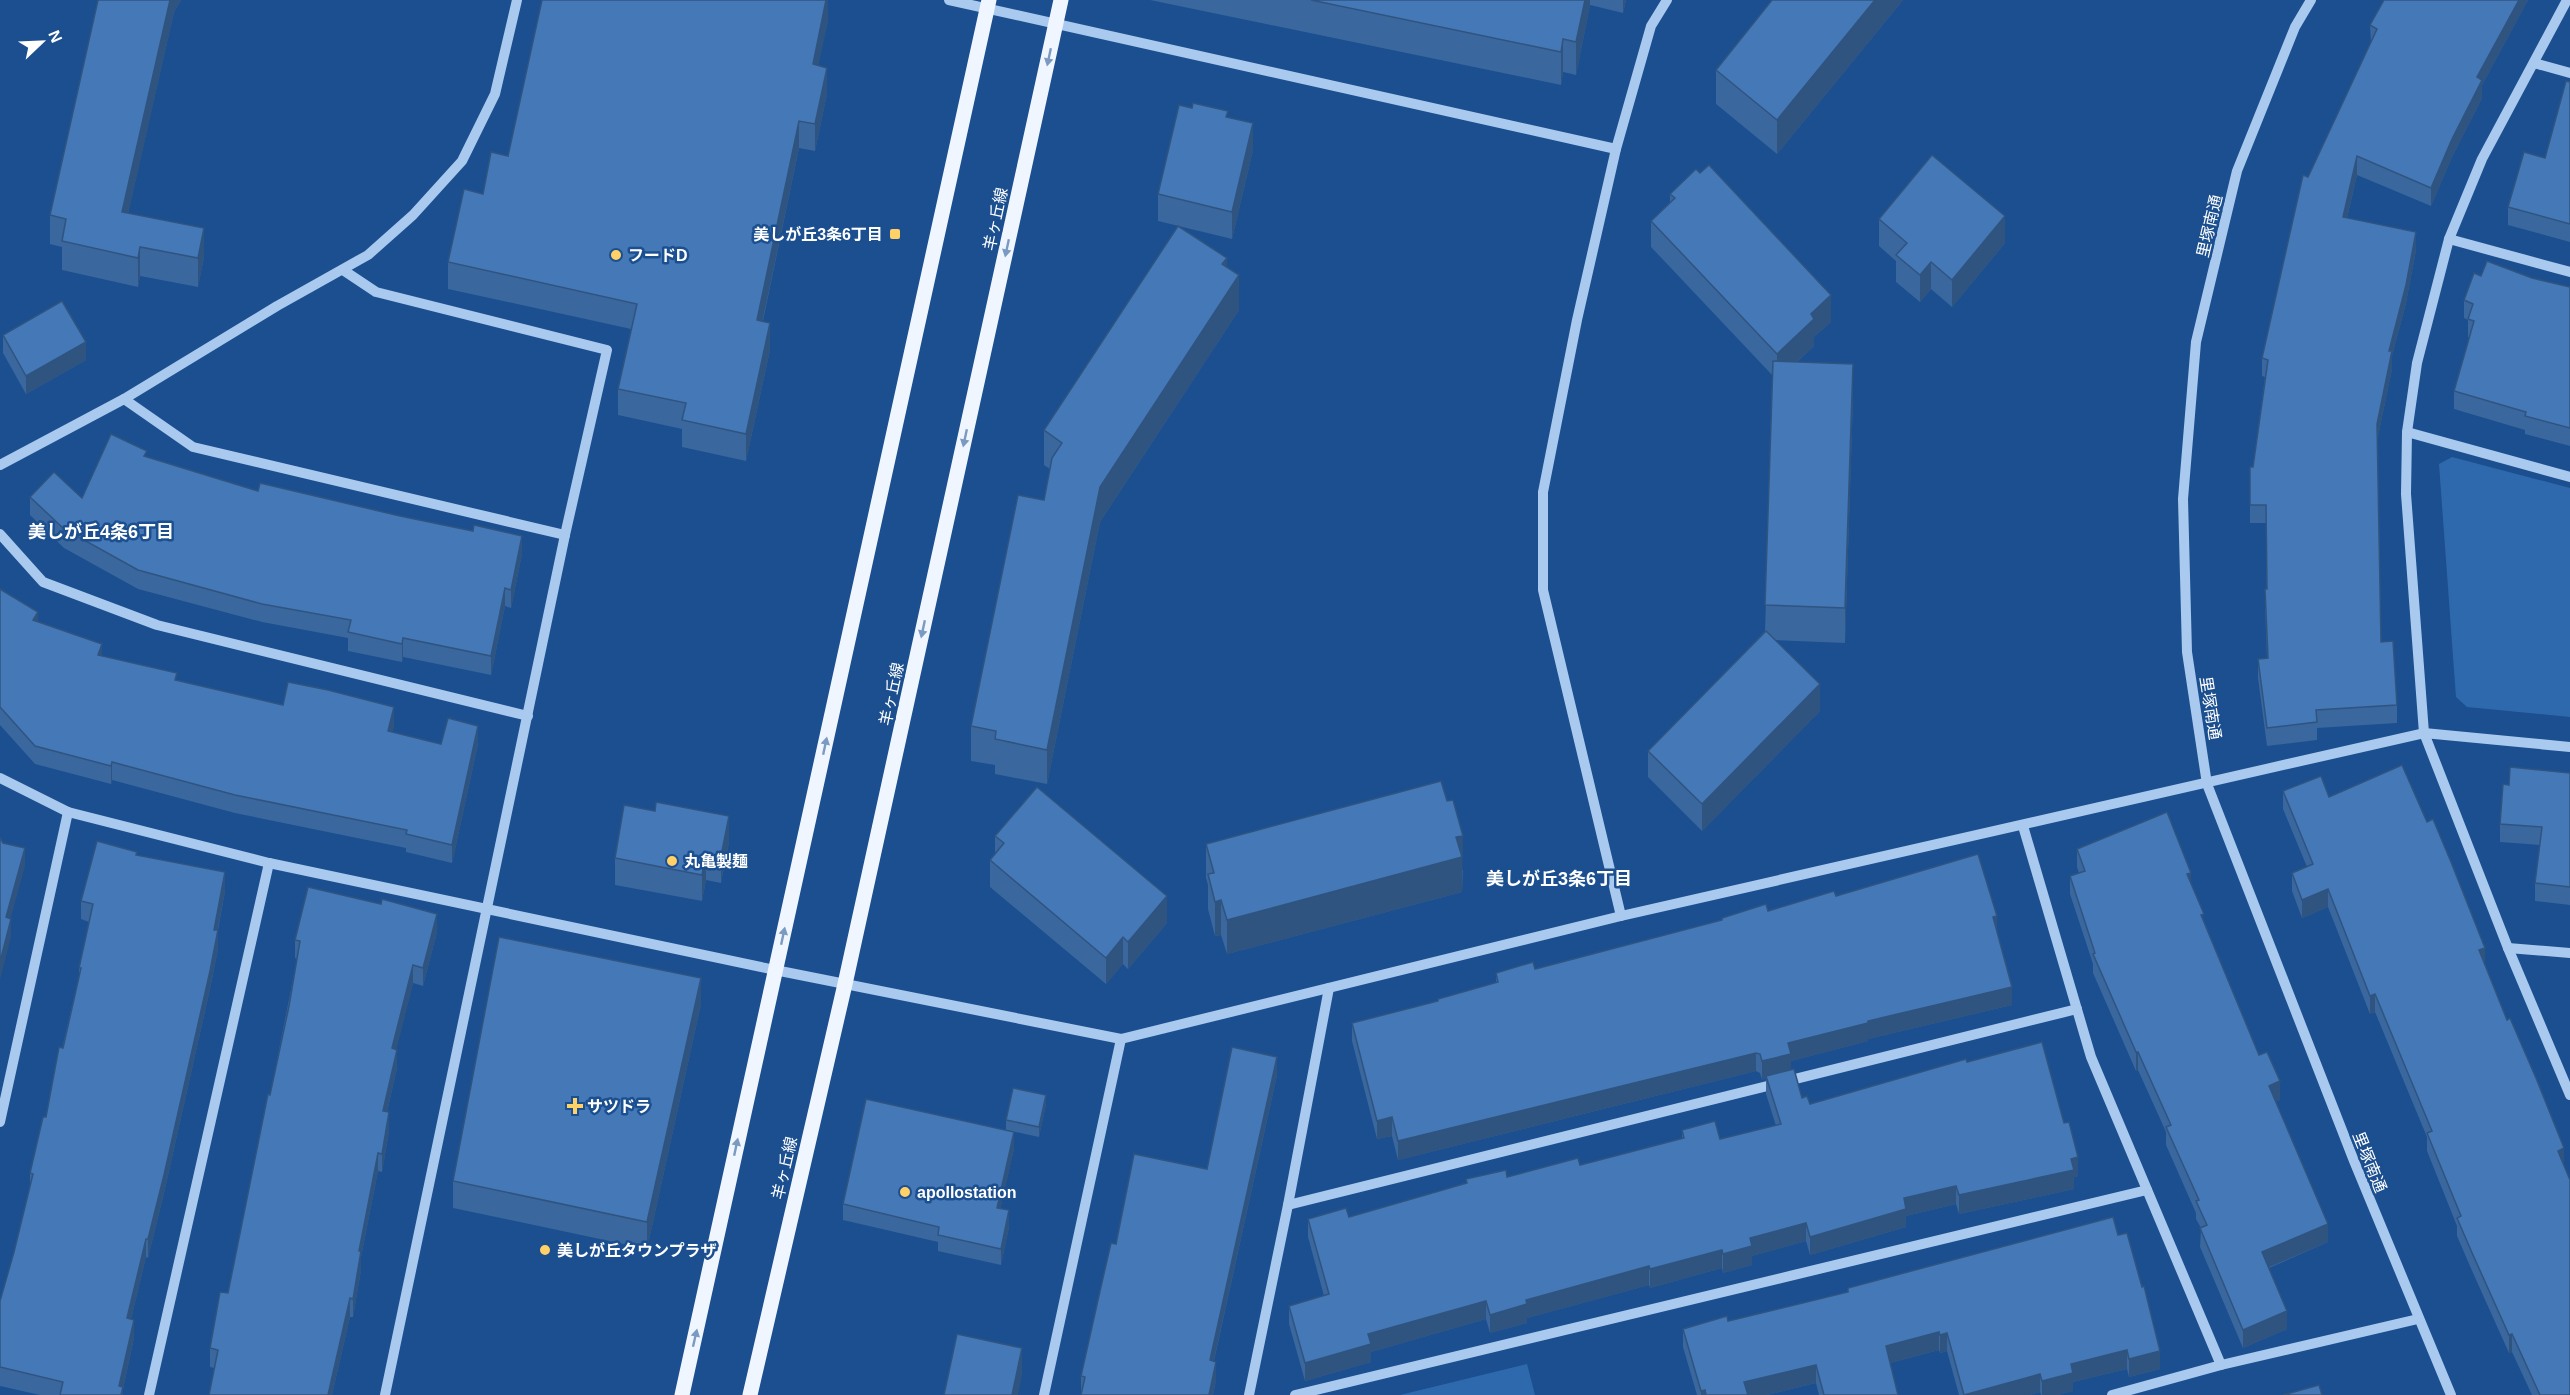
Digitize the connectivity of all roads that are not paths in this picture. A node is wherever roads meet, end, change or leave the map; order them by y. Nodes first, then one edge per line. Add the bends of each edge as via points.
1 (517, 0) edge
2 (949, 0) edge
3 (1061, 0) edge
4 (1667, 0) edge
5 (2311, 0) edge
6 (2567, 0) edge
7 (989, 4) edge
8 (1056, 23) junction
9 (2534, 63) junction
10 (2570, 72) edge
11 (1616, 149) junction
12 (2449, 239) junction
13 (343, 270) junction
14 (2570, 272) edge
15 (124, 399) junction
16 (2407, 432) junction
17 (0, 465) edge
18 (2570, 477) edge
19 (0, 534) edge
20 (565, 535) junction
21 (528, 716) junction
22 (2424, 733) junction
23 (2570, 747) edge
24 (0, 778) edge
25 (2207, 784) junction
26 (68, 812) junction
27 (2023, 826) junction
28 (269, 862) junction
29 (488, 910) junction
30 (1621, 915) junction
31 (2508, 948) junction
32 (2570, 953) edge
33 (775, 970) junction
34 (845, 984) junction
35 (1329, 988) junction
36 (2077, 1009) junction
37 (1121, 1039) junction
38 (2570, 1095) edge
39 (2, 1099) edge
40 (0, 1122) edge
41 (2147, 1190) junction
42 (1288, 1205) junction
43 (2418, 1319) junction
44 (2221, 1365) junction
45 (149, 1395) edge
46 (385, 1395) edge
47 (682, 1395) edge
48 (750, 1395) edge
49 (1044, 1395) edge
50 (1249, 1395) edge
51 (1295, 1395) edge
52 (2112, 1395) edge
53 (2451, 1395) edge

1 - 13 street via 495,94 462,161 413,215 368,255
2 - 7 street
3 - 8 main road, 羊ヶ丘線
4 - 11 street via 1651,26
5 - 25 street, 里塚南通 via 2295,27 2237,171 2196,342 2183,499 2187,652
6 - 9 street
7 - 8 street
33 -> 7 main road
8 - 11 street
8 -> 34 main road, 羊ヶ丘線
9 - 10 street
9 - 12 street via 2482,159
11 - 30 street via 1543,492 1543,590
12 - 14 street
12 - 16 street via 2417,363
13 - 15 street
13 - 20 street via 376,292 607,350
15 - 17 street
15 - 20 street via 193,447
16 - 18 street
16 - 22 street via 2406,494
19 - 21 street via 43,582 157,625
20 - 21 street
21 - 29 street
22 - 23 street
22 - 25 street
22 - 31 street
24 - 26 street
25 - 27 street
25 - 43 street, 里塚南通
26 - 28 street
26 - 39 street
27 - 30 street
27 - 36 street
28 - 29 street
28 - 45 street
29 - 33 street
29 - 46 street
30 - 35 street
31 - 32 street
31 - 38 street
33 - 34 street
47 -> 33 main road
34 - 37 street
34 - 48 main road, 羊ヶ丘線
35 - 37 street
35 - 42 street
36 - 41 street via 2091,1057
36 - 42 street
37 - 49 street
39 - 40 street
41 - 44 street
41 - 51 street
42 - 50 street
43 - 44 street
43 - 53 street, 里塚南通
44 - 52 street

